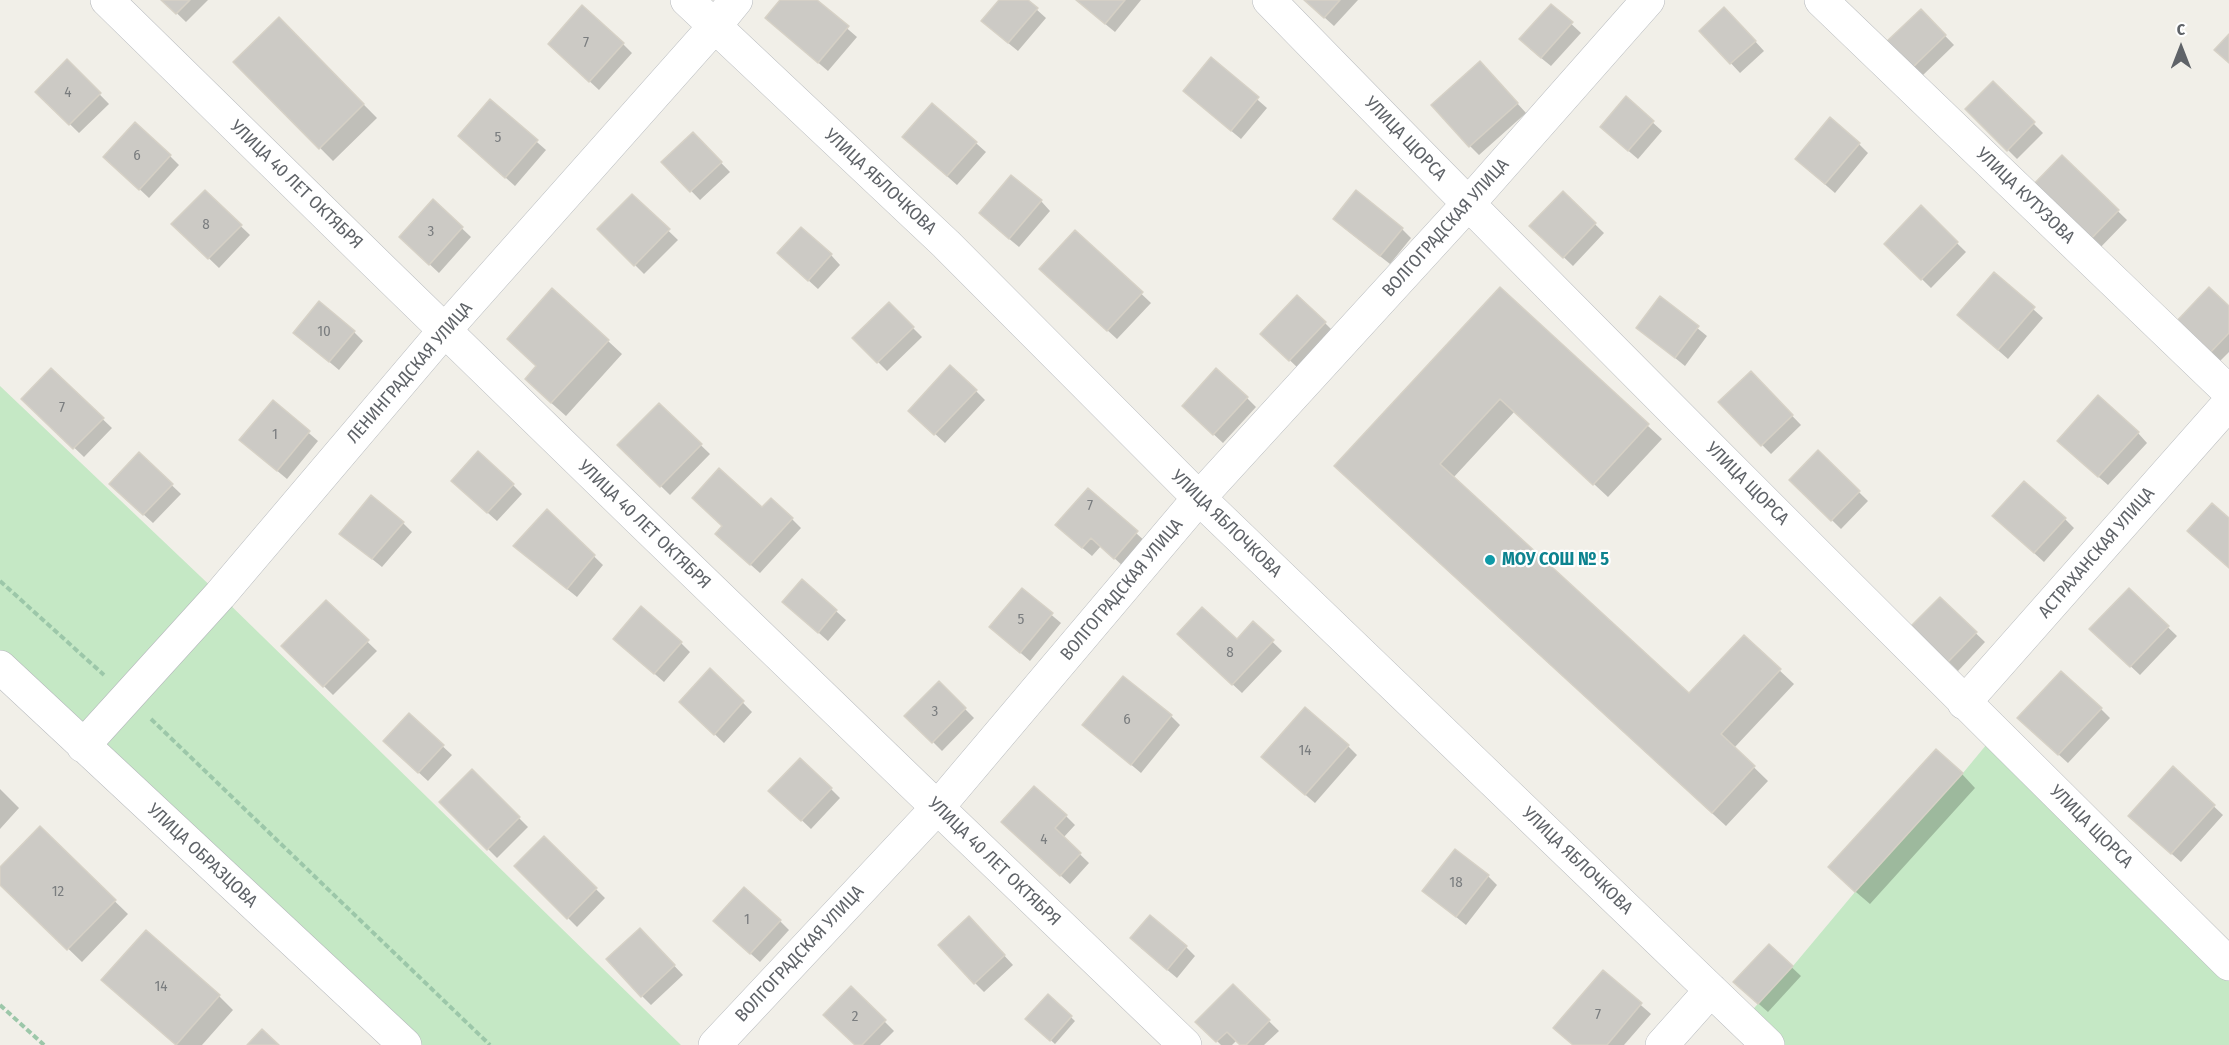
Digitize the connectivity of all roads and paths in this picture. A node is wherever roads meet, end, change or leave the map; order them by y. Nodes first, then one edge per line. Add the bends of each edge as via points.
1 (107, 0) edge
2 (687, 0) edge
3 (736, 0) edge
4 (1269, 0) edge
5 (1648, 0) edge
6 (1821, 0) edge
7 (714, 27) junction
8 (1468, 204) junction
9 (444, 331) junction
10 (2229, 392) edge
11 (2229, 403) edge
12 (1199, 498) junction
13 (0, 581) edge
14 (0, 667) edge
15 (128, 697) junction
16 (1964, 703) junction
17 (84, 746) junction
18 (937, 808) junction
19 (2229, 964) edge
20 (1711, 990) junction
21 (0, 1005) edge
22 (44, 1045) edge
23 (405, 1045) edge
24 (490, 1045) edge
25 (715, 1045) edge
26 (1185, 1045) edge
27 (1662, 1045) edge
28 (1768, 1045) edge

1 - 9 street, УЛИЦА 40 ЛЕТ ОКТЯБРЯ
2 - 7 street, УЛИЦА ЯБЛОЧКОВА
3 - 7 street, ЛЕНИНГРАДСКАЯ УЛИЦА
4 - 8 street, УЛИЦА ЩОРСА
5 - 8 street, ВОЛГОГРАДСКАЯ УЛИЦА
6 - 10 street, УЛИЦА КУТУЗОВА
7 - 9 street, ЛЕНИНГРАДСКАЯ УЛИЦА
7 - 12 street, УЛИЦА ЯБЛОЧКОВА via 946,244
8 - 12 street, ВОЛГОГРАДСКАЯ УЛИЦА
8 - 16 street, УЛИЦА ЩОРСА
9 - 15 street, ЛЕНИНГРАДСКАЯ УЛИЦА
9 - 18 street, УЛИЦА 40 ЛЕТ ОКТЯБРЯ
11 - 16 street, АСТРАХАНСКАЯ УЛИЦА
12 - 18 street, ВОЛГОГРАДСКАЯ УЛИЦА
12 - 20 street, УЛИЦА ЯБЛОЧКОВА
13 - 15 path
14 - 17 street, УЛИЦА ОБРАЗЦОВА
15 - 17 street, ЛЕНИНГРАДСКАЯ УЛИЦА
15 - 24 path
16 - 19 street, УЛИЦА ЩОРСА
17 - 23 street, УЛИЦА ОБРАЗЦОВА
18 - 25 street, ВОЛГОГРАДСКАЯ УЛИЦА
18 - 26 street, УЛИЦА 40 ЛЕТ ОКТЯБРЯ
20 - 27 street
20 - 28 street, УЛИЦА ЯБЛОЧКОВА
21 - 22 path

